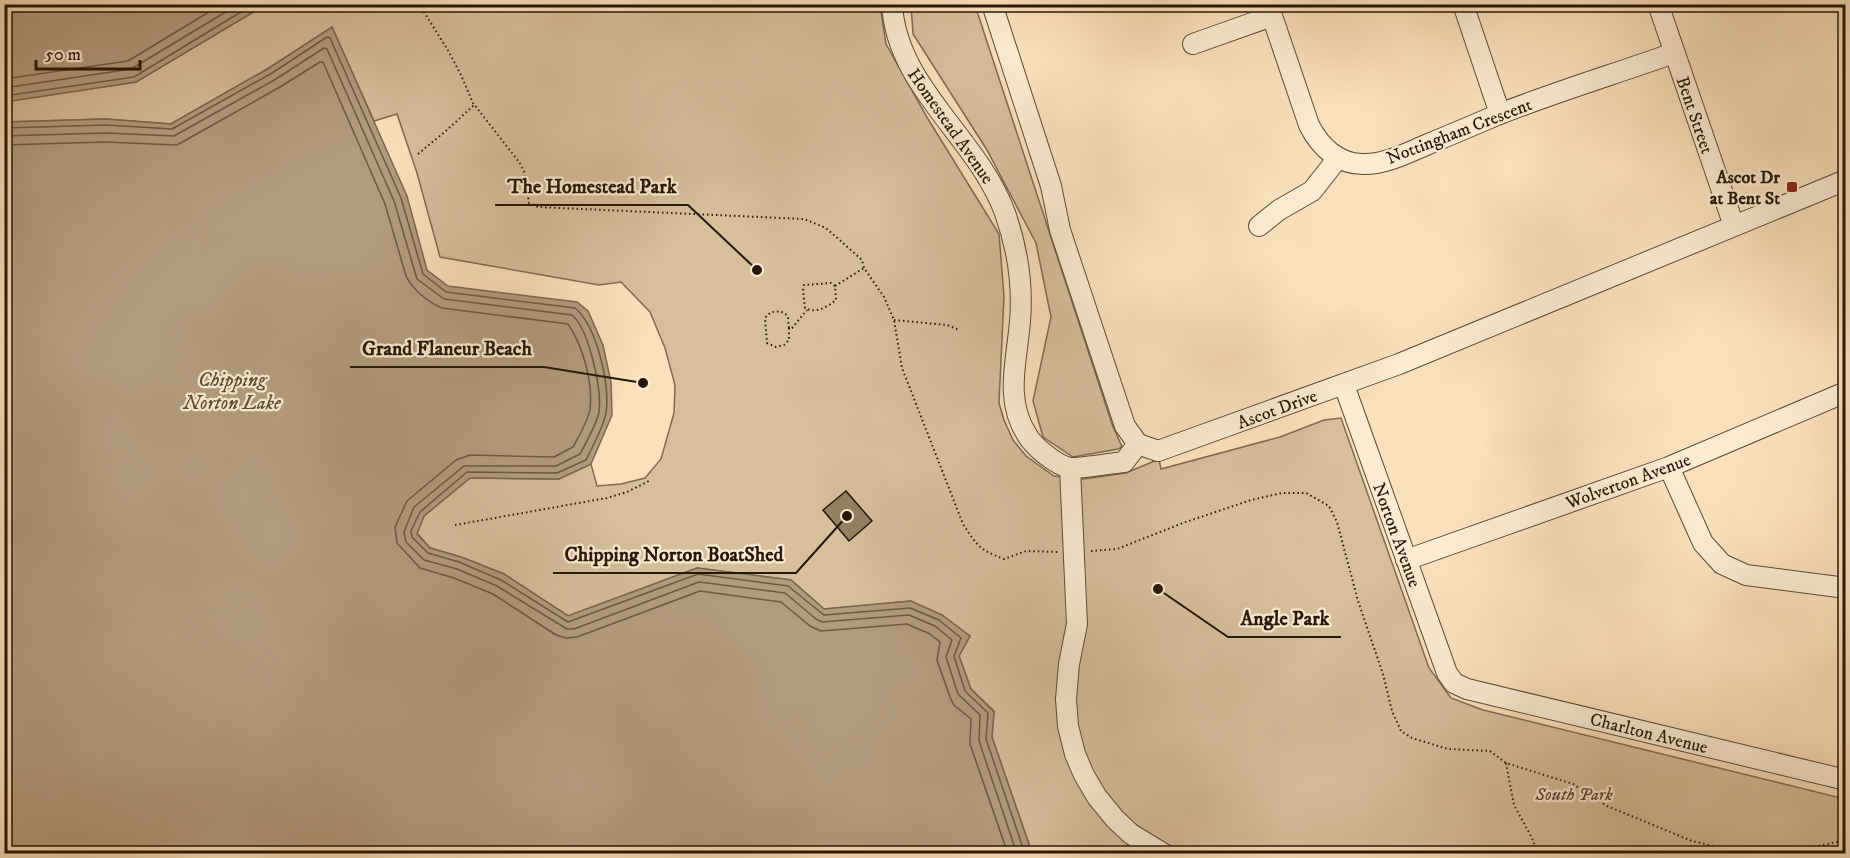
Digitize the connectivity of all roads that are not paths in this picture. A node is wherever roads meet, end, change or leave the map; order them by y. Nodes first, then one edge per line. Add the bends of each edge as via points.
1 (892, 4) edge
2 (992, 4) edge
3 (1463, 4) edge
4 (1658, 4) edge
5 (1270, 10) edge
6 (1193, 44) dead end
7 (1674, 53) junction
8 (1500, 114) junction
9 (1338, 158) junction
10 (1845, 180) edge
11 (1259, 226) dead end
12 (1734, 226) junction
13 (1344, 385) junction
14 (1845, 392) edge
15 (1138, 444) junction
16 (1669, 467) junction
17 (1070, 468) junction
18 (1406, 560) junction
19 (1845, 588) edge
20 (1454, 683) joint
21 (1845, 780) edge
22 (1164, 854) edge

1 - 17 street, Homestead Avenue via 896,36 906,60 978,160 1005,213 1019,269 1021,295 1013,370 1016,412 1028,438 1043,453
2 - 15 street via 1052,186 1060,230 1125,426
3 - 8 street
4 - 7 street, Bent Street
5 - 6 street
5 - 9 street via 1309,125 1316,139
7 - 8 street, Nottingham Crescent
7 - 12 street, Bent Street
8 - 9 street, Nottingham Crescent via 1382,162 1352,163
9 - 11 street via 1312,191
10 - 12 street, Ascot Drive
12 - 13 street, Ascot Drive
13 - 15 street, Ascot Drive via 1158,452
13 - 18 street, Norton Avenue
14 - 16 street, Wolverton Avenue
15 - 17 street via 1124,462
16 - 18 street, Wolverton Avenue
16 - 19 street via 1703,543 1722,564 1746,575
17 - 22 street via 1077,624 1069,664 1068,726 1075,754 1097,797 1131,834
18 - 20 street, Norton Avenue
20 - 21 street, Charlton Avenue

